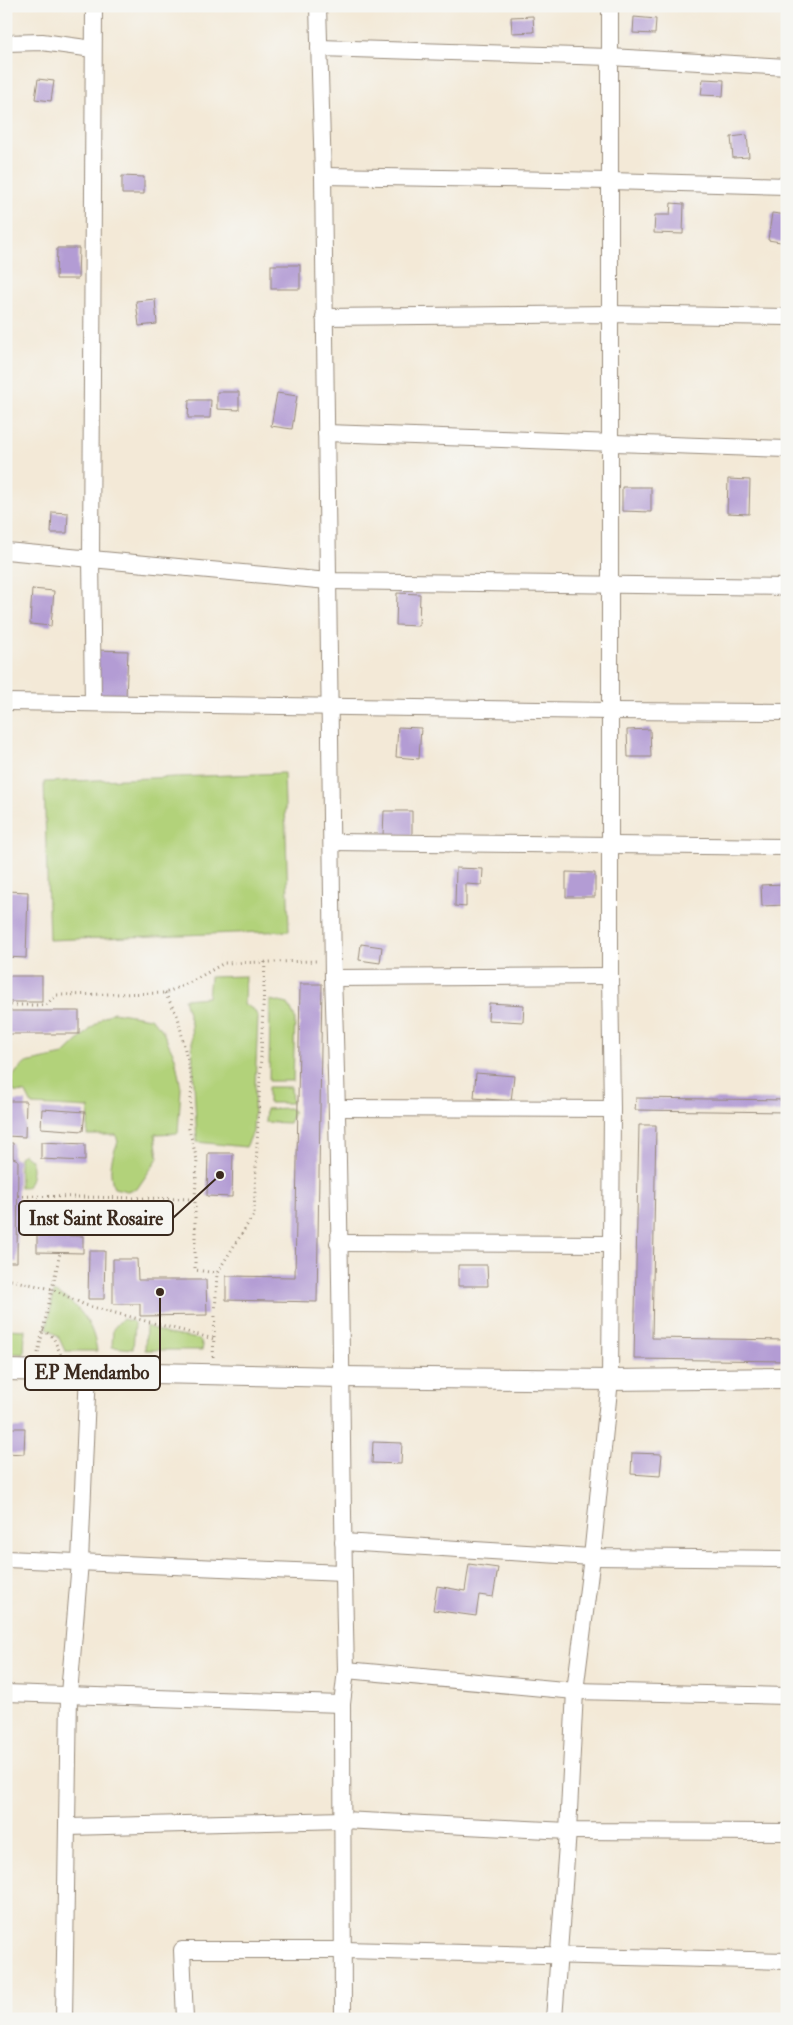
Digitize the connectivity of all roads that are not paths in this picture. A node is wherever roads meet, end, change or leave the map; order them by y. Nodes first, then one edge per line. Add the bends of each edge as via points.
1 (94, 6) edge
2 (318, 6) edge
3 (610, 6) edge
4 (6, 43) edge
5 (319, 48) junction
6 (93, 49) junction
7 (610, 57) junction
8 (787, 67) edge
9 (323, 176) junction
10 (610, 181) junction
11 (787, 186) edge
12 (610, 314) junction
13 (324, 317) junction
14 (787, 317) edge
15 (326, 434) junction
16 (610, 444) junction
17 (787, 449) edge
18 (6, 551) edge
19 (91, 559) junction
20 (328, 582) junction
21 (610, 586) junction
22 (787, 586) edge
23 (6, 702) edge
24 (93, 703) junction
25 (330, 706) junction
26 (610, 711) junction
27 (787, 712) edge
28 (332, 842) junction
29 (610, 844) junction
30 (787, 847) edge
31 (610, 976) junction
32 (333, 978) junction
33 (338, 1108) junction
34 (612, 1109) junction
35 (338, 1243) junction
36 (610, 1244) junction
37 (6, 1370) edge
38 (88, 1371) junction
39 (341, 1377) junction
40 (787, 1378) edge
41 (610, 1380) junction
42 (343, 1542) junction
43 (592, 1557) junction
44 (6, 1559) edge
45 (787, 1560) edge
46 (80, 1562) junction
47 (343, 1573) junction
48 (346, 1670) junction
49 (575, 1691) junction
50 (6, 1693) edge
51 (69, 1694) junction
52 (787, 1696) edge
53 (342, 1704) junction
54 (343, 1820) junction
55 (68, 1827) junction
56 (568, 1831) junction
57 (787, 1832) edge
58 (344, 1950) junction
59 (559, 1955) junction
60 (787, 1961) edge
61 (64, 2019) edge
62 (185, 2019) edge
63 (343, 2019) edge
64 (554, 2019) edge

1 - 6 street
2 - 5 street
3 - 7 street
4 - 6 street via 42,42
5 - 7 street
5 - 9 street
6 - 19 street
7 - 8 street
7 - 10 street
9 - 10 street
9 - 13 street
10 - 11 street
10 - 12 street
12 - 13 street
12 - 14 street
12 - 16 street
13 - 15 street
15 - 16 street
15 - 20 street
16 - 17 street
16 - 21 street
18 - 19 street
19 - 20 street
19 - 24 street
20 - 21 street
20 - 25 street
21 - 22 street
21 - 26 street
23 - 24 street
24 - 25 street
25 - 26 street
25 - 28 street
26 - 27 street
26 - 29 street
28 - 29 street
28 - 32 street
29 - 30 street
29 - 31 street
31 - 32 street
31 - 34 street
32 - 33 street
33 - 34 street
33 - 35 street
34 - 36 street
35 - 36 street
35 - 39 street
36 - 41 street
37 - 38 main road
38 - 39 main road
38 - 46 street
39 - 41 main road
39 - 42 street
40 - 41 main road
41 - 43 street
42 - 43 street
42 - 47 street
43 - 45 street
43 - 49 street
44 - 46 street
46 - 47 street
46 - 51 street
47 - 48 street
48 - 49 street
48 - 53 street
49 - 52 street
49 - 56 street
50 - 51 street
51 - 53 street
51 - 55 street
53 - 54 street
54 - 55 street
54 - 56 street
54 - 58 street
55 - 61 street
56 - 57 street
56 - 59 street
58 - 59 street
58 - 62 street via 182,1950
58 - 63 street
59 - 60 street
59 - 64 street

